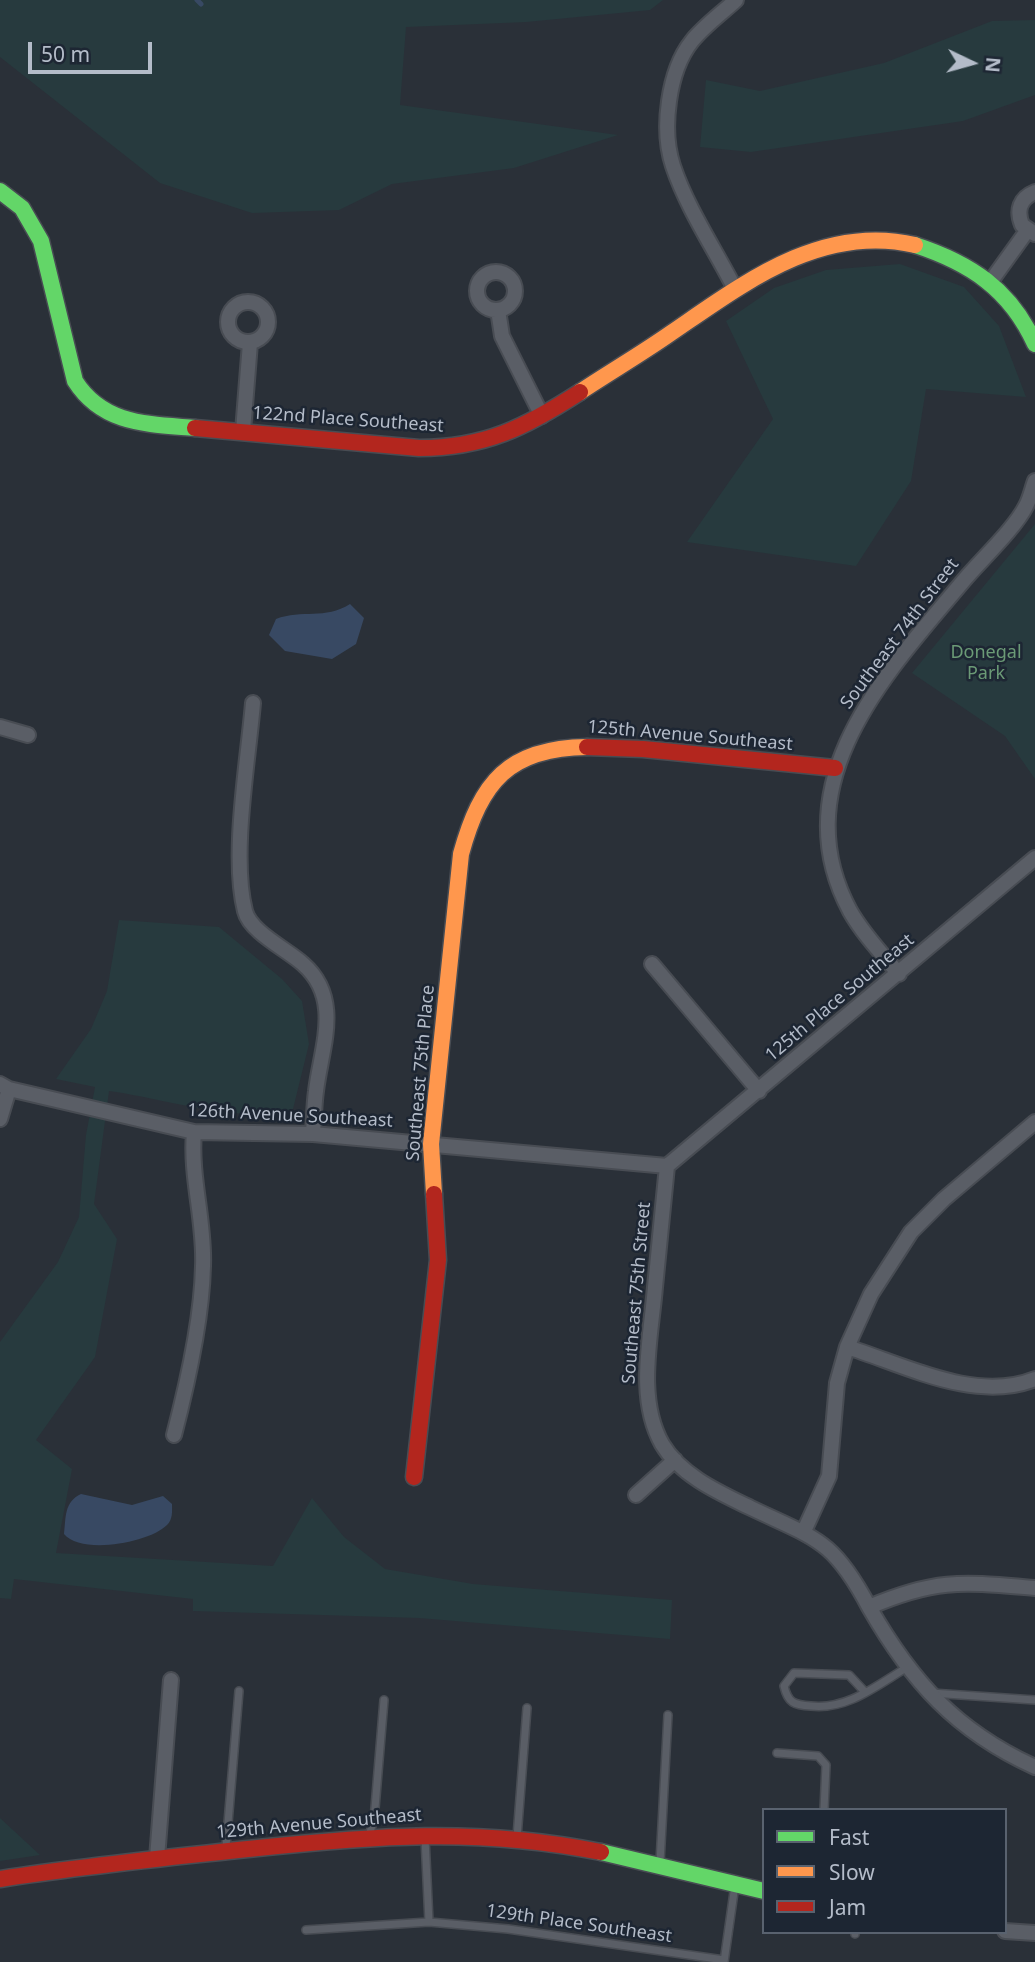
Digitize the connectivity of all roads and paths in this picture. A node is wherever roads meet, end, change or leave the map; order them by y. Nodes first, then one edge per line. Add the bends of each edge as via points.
1 (736, 0) edge
2 (0, 191) edge
3 (1035, 192) edge
4 (1031, 232) edge
5 (991, 281) junction
6 (734, 287) junction
7 (498, 310) dead end
8 (250, 343) dead end
9 (1035, 344) edge
10 (542, 416) junction
11 (243, 432) junction
12 (1035, 481) edge
13 (1030, 508) edge
14 (253, 703) dead end
15 (0, 727) edge
16 (29, 735) dead end
17 (835, 768) junction
18 (505, 769) joint
19 (1035, 858) edge
20 (652, 964) dead end
21 (899, 974) junction
22 (4, 1086) edge
23 (760, 1091) junction
24 (0, 1119) edge
25 (1035, 1122) edge
26 (194, 1132) junction
27 (313, 1134) junction
28 (431, 1144) junction
29 (667, 1166) junction
30 (847, 1347) junction
31 (1035, 1379) edge
32 (174, 1435) dead end
33 (675, 1460) junction
34 (414, 1478) dead end
35 (636, 1495) dead end
36 (804, 1531) junction
37 (1035, 1588) edge
38 (869, 1607) junction
39 (906, 1668) junction
40 (172, 1681) dead end
41 (239, 1691) dead end
42 (865, 1692) junction
43 (928, 1692) junction
44 (384, 1700) dead end
45 (1035, 1700) edge
46 (527, 1708) dead end
47 (668, 1715) dead end
48 (777, 1753) dead end
49 (1035, 1767) edge
50 (824, 1808) edge
51 (425, 1834) junction
52 (369, 1836) junction
53 (517, 1838) junction
54 (225, 1851) junction
55 (156, 1858) junction
56 (659, 1866) junction
57 (0, 1879) edge
58 (736, 1884) junction
59 (762, 1890) edge
60 (429, 1922) junction
61 (306, 1930) dead end
62 (1007, 1931) edge
63 (1035, 1933) edge
64 (724, 1961) edge

1 - 6 street via 692,41 681,62 671,96 669,138 673,164
2 - 11 street, 122nd Place Southeast via 22,208 41,241 75,381 90,404 104,414 140,423
3 - 4 street via 1019,210 1022,225
4 - 5 street
5 - 6 street, 122nd Place Southeast via 940,252 860,240 807,250
5 - 9 street via 1018,311
6 - 10 street, 122nd Place Southeast
7 - 10 street via 502,336
8 - 11 street
10 - 11 street, 122nd Place Southeast via 484,442 451,448
12 - 13 street, Southeast 74th Street
13 - 17 street, Southeast 74th Street via 923,629 866,705
14 - 27 street via 239,876 246,915 271,941 306,966 323,996 328,1020
15 - 16 street
17 - 18 street, 125th Avenue Southeast via 591,744 539,750
17 - 21 street, Southeast 74th Street via 829,803 837,878 864,933
18 - 28 street, Southeast 75th Place via 485,789 464,832
19 - 21 street, 125th Place Southeast
20 - 23 street
21 - 23 street, 125th Place Southeast
22 - 24 street
22 - 26 street, 126th Avenue Southeast
23 - 29 street, 125th Place Southeast
25 - 30 street via 911,1232 871,1294
26 - 27 street, 126th Avenue Southeast
26 - 32 street via 203,1265 186,1389
27 - 28 street, 126th Avenue Southeast
28 - 29 street, 126th Avenue Southeast
28 - 34 street, Southeast 75th Place via 439,1240
29 - 33 street, Southeast 75th Street via 647,1377 654,1423
30 - 31 street via 967,1385 1003,1386
30 - 36 street via 837,1383 829,1476
33 - 35 street
33 - 36 street via 721,1494
36 - 38 street via 831,1549
37 - 38 street via 932,1584
38 - 39 street
39 - 42 lane
39 - 43 street
40 - 55 street
41 - 54 lane
42 - 42 lane via 829,1708 794,1705 787,1699 785,1686 794,1673 849,1675
43 - 45 lane
43 - 49 street via 970,1731
44 - 52 lane
46 - 53 lane
47 - 56 lane
48 - 50 lane via 818,1756 826,1765
51 - 52 street, 129th Avenue Southeast
51 - 53 street, 129th Avenue Southeast
51 - 60 lane
52 - 54 street, 129th Avenue Southeast
53 - 56 street, 129th Avenue Southeast
54 - 55 street, 129th Avenue Southeast
55 - 57 street, 129th Avenue Southeast
56 - 58 street, 129th Avenue Southeast
58 - 59 street, 129th Avenue Southeast
58 - 64 lane, 129th Place Southeast
60 - 61 lane, 129th Place Southeast
60 - 64 lane, 129th Place Southeast
62 - 63 street

